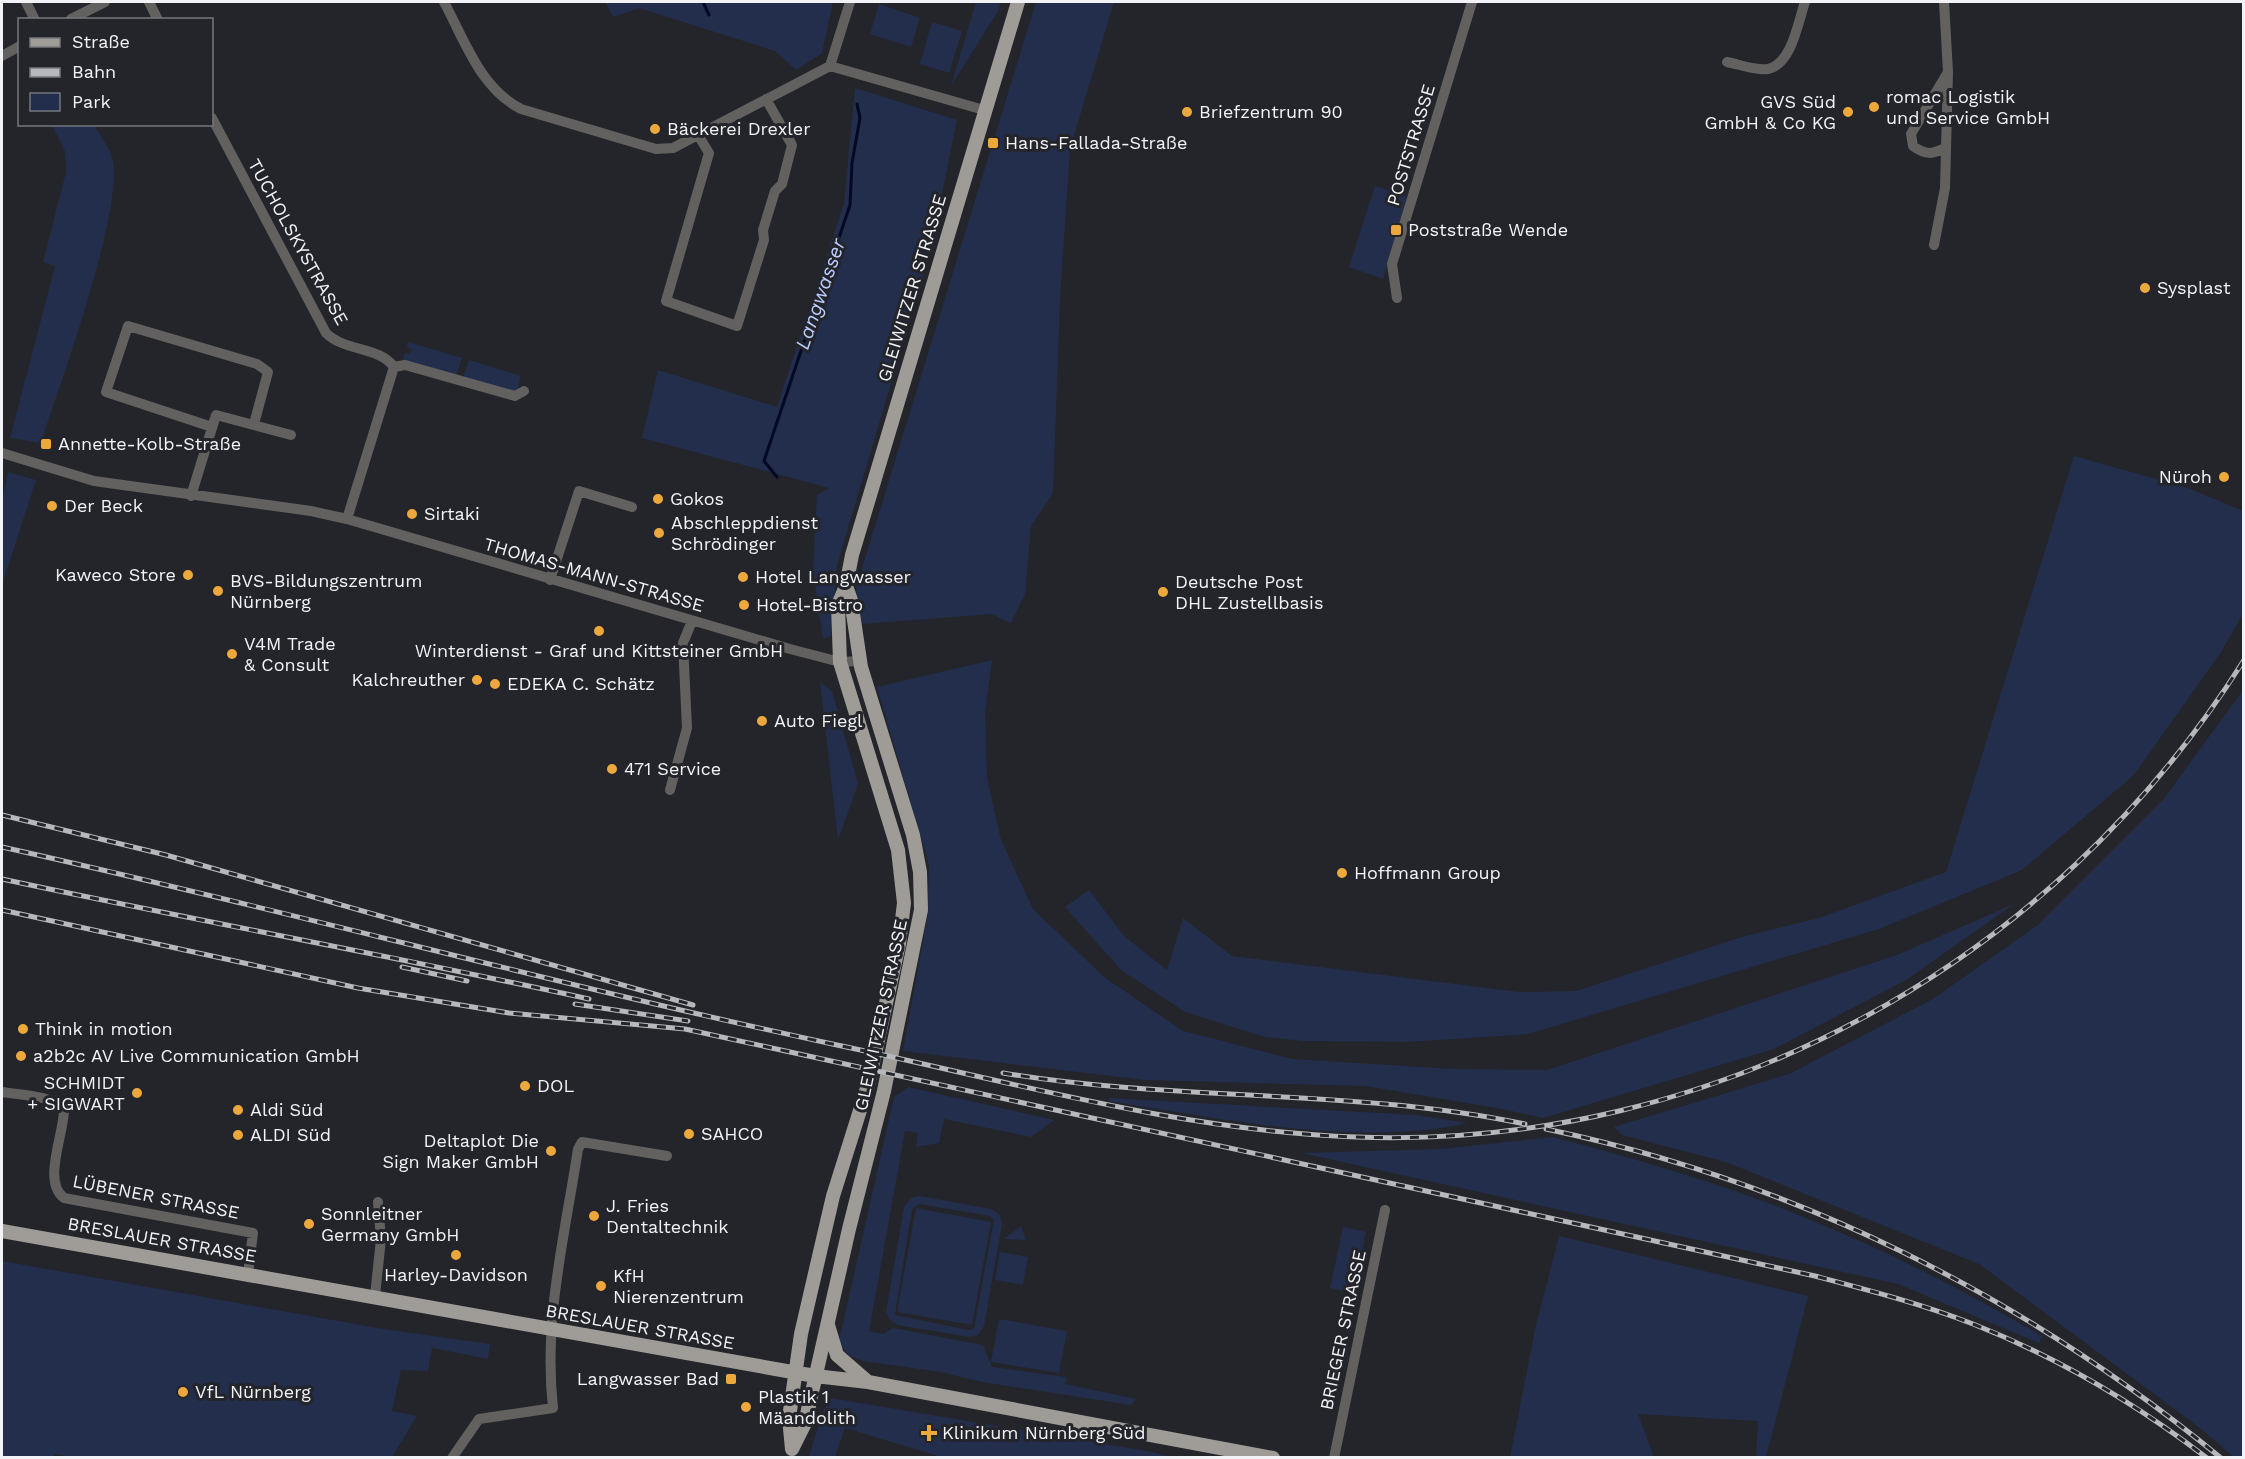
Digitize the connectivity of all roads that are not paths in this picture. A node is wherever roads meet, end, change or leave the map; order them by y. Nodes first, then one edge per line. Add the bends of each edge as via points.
1 (26, 2) edge
2 (105, 2) edge
3 (149, 2) edge
4 (444, 2) edge
5 (850, 2) edge
6 (1018, 2) edge
7 (1472, 2) edge
8 (1805, 2) edge
9 (1944, 2) edge
10 (34, 18) edge
11 (73, 18) edge
12 (157, 18) edge
13 (18, 47) edge
14 (2, 57) edge
15 (1726, 62) dead end
16 (830, 66) junction
17 (1948, 72) junction
18 (766, 99) junction
19 (984, 110) junction
20 (213, 120) edge
21 (698, 135) junction
22 (1946, 152) junction
23 (1934, 245) dead end
24 (1397, 298) dead end
25 (394, 367) junction
26 (524, 391) dead end
27 (254, 424) junction
28 (212, 427) junction
29 (291, 435) dead end
30 (2, 453) edge
31 (191, 496) junction
32 (632, 507) dead end
33 (347, 519) junction
34 (550, 580) junction
35 (846, 586) junction
36 (692, 621) junction
37 (860, 661) junction
38 (840, 662) junction
39 (670, 790) dead end
40 (2, 1092) edge
41 (667, 1156) dead end
42 (378, 1202) dead end
43 (1385, 1210) dead end
44 (2, 1231) edge
45 (248, 1274) junction
46 (375, 1296) junction
47 (827, 1323) junction
48 (550, 1329) junction
49 (795, 1372) junction
50 (815, 1376) junction
51 (868, 1382) junction
52 (791, 1453) edge
53 (452, 1458) edge
54 (1273, 1458) edge
55 (1334, 1458) edge

1 - 10 street
2 - 11 street
3 - 12 street
4 - 21 street via 488,85 521,109 656,149 673,148
5 - 16 street
6 - 19 main road, GLEIWITZER STRASSE
7 - 24 street, POSTSTRASSE via 1392,264
8 - 15 street via 1786,56 1778,65 1766,69
9 - 17 street
13 - 14 street
16 - 18 street
16 - 19 street
17 - 22 street
17 - 22 street via 1911,134 1912,146 1922,153
18 - 21 street
18 - 21 street via 792,145 782,184 775,191 763,230 764,240 737,326 666,301 709,153
19 - 35 main road, GLEIWITZER STRASSE
20 - 25 street, TUCHOLSKYSTRASSE via 326,333 341,345 385,358
22 - 23 street via 1945,188
25 - 26 street via 405,365 515,396
25 - 33 street
27 - 28 street via 216,415
27 - 28 street via 268,372 257,364 128,326 106,392
27 - 29 street
28 - 31 street
30 - 31 street, THOMAS-MANN-STRASSE via 94,481
31 - 33 street, THOMAS-MANN-STRASSE
32 - 34 street via 579,491
33 - 34 street, THOMAS-MANN-STRASSE
34 - 36 street, THOMAS-MANN-STRASSE
35 - 37 main road, GLEIWITZER STRASSE
35 - 38 main road, GLEIWITZER STRASSE via 838,605
36 - 38 street, THOMAS-MANN-STRASSE
36 - 39 street via 682,644 687,728
37 - 38 street, THOMAS-MANN-STRASSE
37 - 47 main road, GLEIWITZER STRASSE via 913,835 920,872 921,910 886,1085
38 - 49 main road, GLEIWITZER STRASSE via 898,850 904,911 873,1065 833,1196
40 - 45 street, LÜBENER STRASSE via 60,1103 64,1110 53,1178 64,1198 253,1233
41 - 48 street via 582,1142
42 - 46 street via 381,1239
43 - 55 street, BRIEGER STRASSE
44 - 45 main road, BRESLAUER STRASSE
45 - 46 main road, BRESLAUER STRASSE
46 - 48 main road, BRESLAUER STRASSE
47 - 50 main road, GLEIWITZER STRASSE
47 - 51 main road via 837,1355
48 - 49 main road, BRESLAUER STRASSE
48 - 53 street via 553,1408 479,1419
49 - 50 main road, BRESLAUER STRASSE
49 - 52 main road, GLEIWITZER STRASSE via 789,1418
50 - 51 main road, BRESLAUER STRASSE
50 - 52 main road, GLEIWITZER STRASSE via 805,1423
51 - 54 main road, BRESLAUER STRASSE

